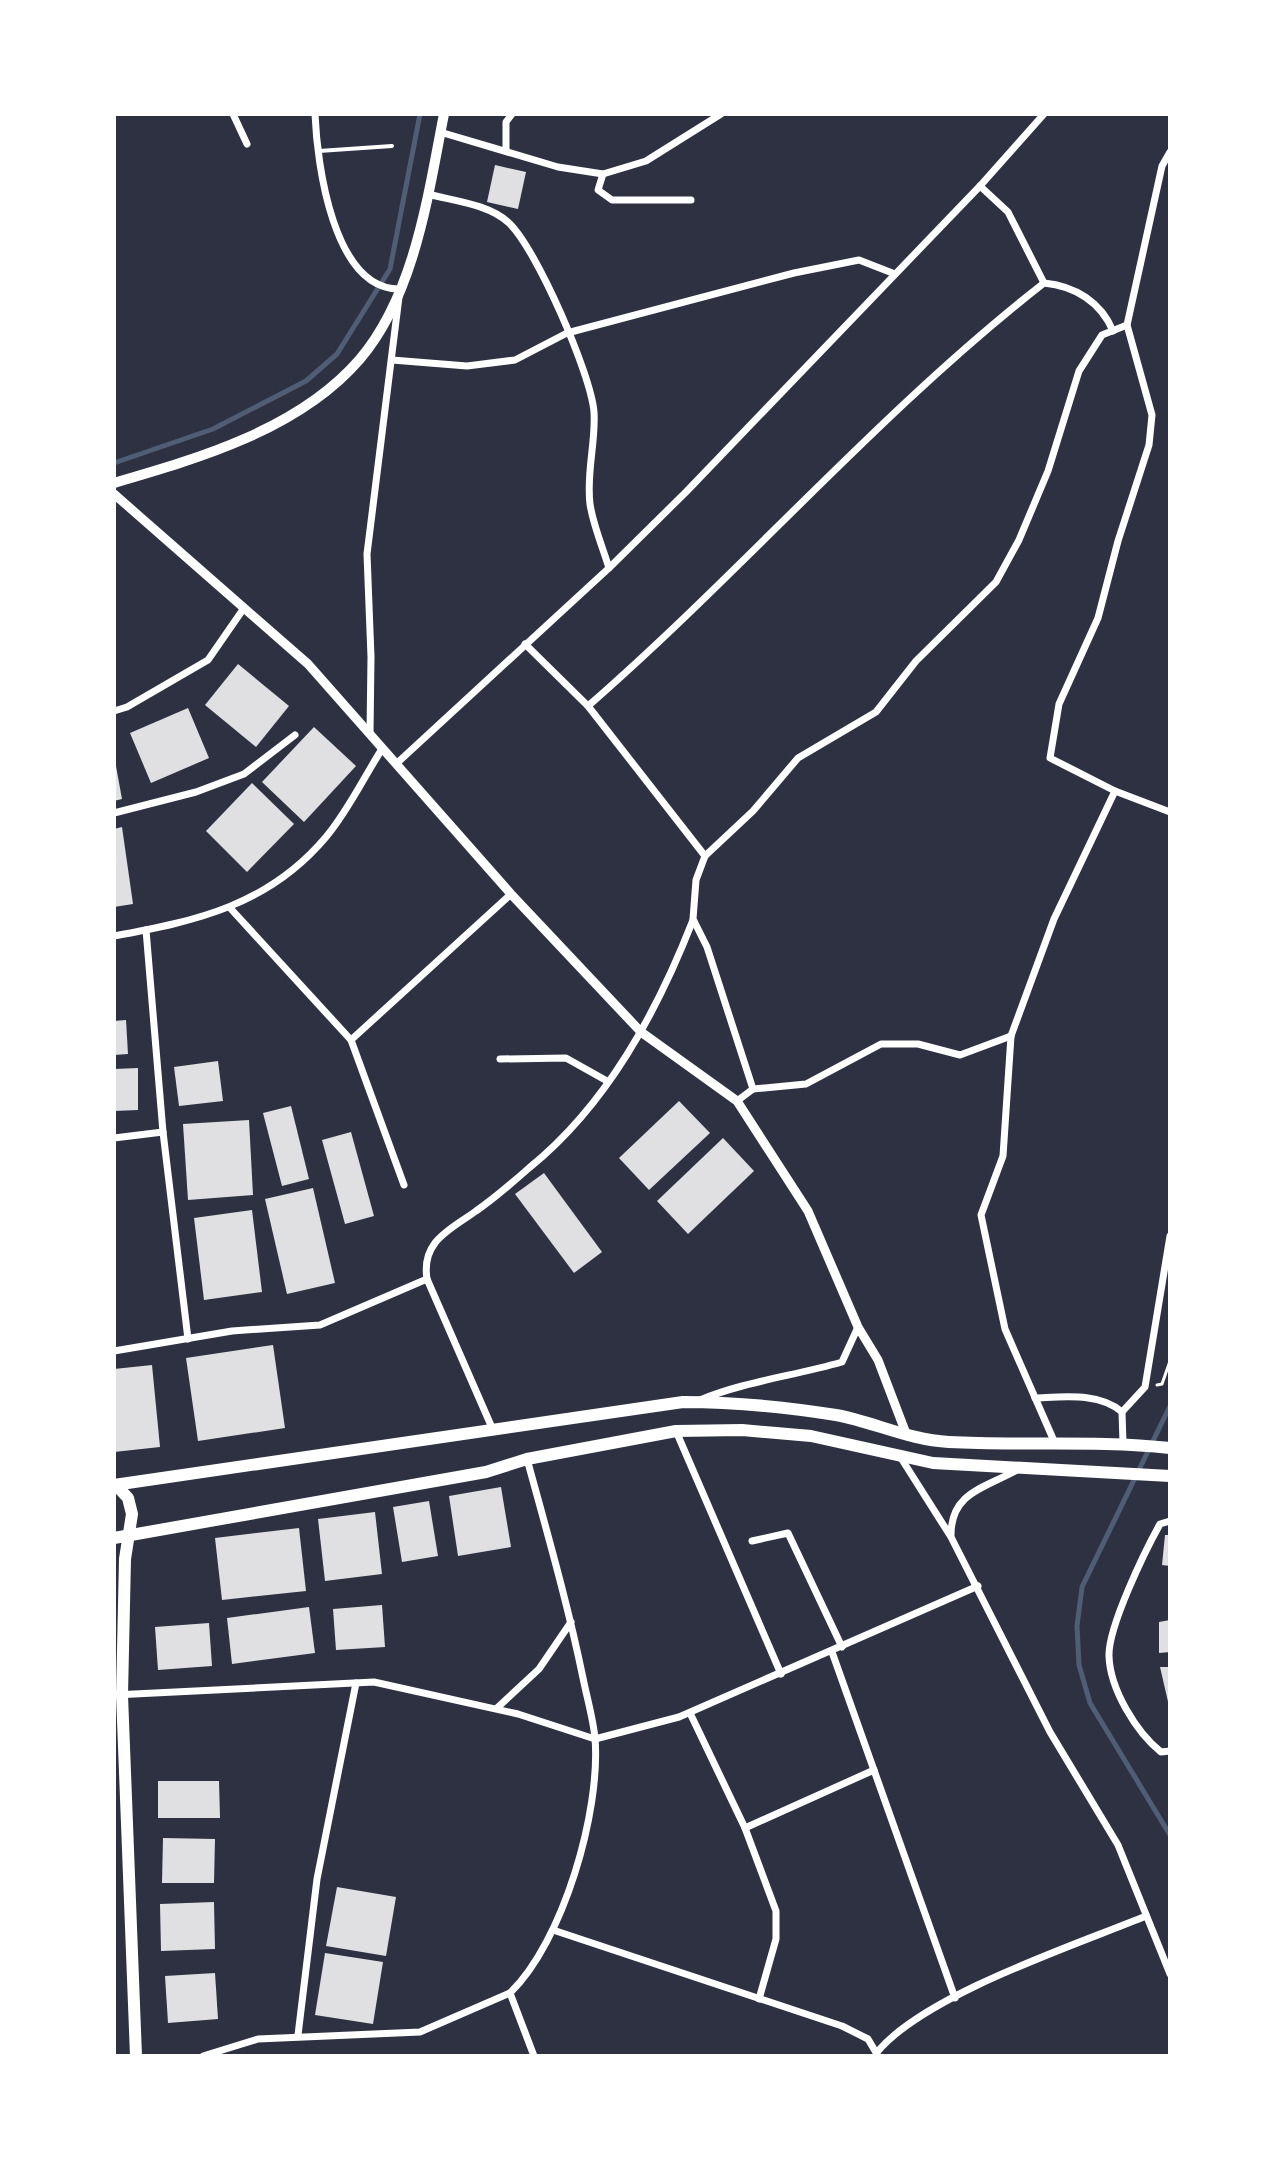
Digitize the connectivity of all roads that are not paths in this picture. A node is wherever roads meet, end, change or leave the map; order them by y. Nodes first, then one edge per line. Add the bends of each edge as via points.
1 (233, 114) edge
2 (315, 114) edge
3 (444, 114) edge
4 (512, 114) edge
5 (721, 114) edge
6 (1044, 114) edge
7 (440, 132) junction
8 (247, 144) dead end
9 (392, 146) dead end
10 (506, 149) junction
11 (316, 151) junction
12 (1170, 152) edge
13 (603, 174) junction
14 (980, 186) junction
15 (428, 194) junction
16 (691, 200) dead end
17 (895, 274) junction
18 (1044, 283) junction
19 (395, 289) junction
20 (1127, 325) junction
21 (1113, 331) junction
22 (567, 333) junction
23 (392, 360) junction
24 (114, 483) edge
25 (114, 494) edge
26 (609, 568) junction
27 (244, 608) junction
28 (525, 644) junction
29 (588, 706) junction
30 (114, 711) edge
31 (370, 734) junction
32 (295, 735) dead end
33 (382, 749) junction
34 (396, 764) junction
35 (1115, 791) junction
36 (1170, 812) edge
37 (114, 813) edge
38 (705, 856) junction
39 (511, 894) junction
40 (231, 909) junction
41 (693, 919) junction
42 (146, 930) junction
43 (114, 936) edge
44 (641, 1032) junction
45 (1011, 1036) junction
46 (351, 1040) junction
47 (500, 1059) dead end
48 (607, 1081) junction
49 (753, 1089) junction
50 (737, 1101) junction
51 (163, 1132) junction
52 (114, 1138) edge
53 (404, 1185) dead end
54 (1170, 1236) edge
55 (427, 1279) junction
56 (858, 1327) junction
57 (188, 1339) junction
58 (114, 1351) edge
59 (1035, 1398) junction
60 (693, 1402) junction
61 (1122, 1412) junction
62 (493, 1430) junction
63 (676, 1431) junction
64 (907, 1436) junction
65 (1054, 1441) junction
66 (1118, 1442) junction
67 (1170, 1448) edge
68 (901, 1458) junction
69 (527, 1459) junction
70 (1020, 1469) junction
71 (1170, 1476) edge
72 (115, 1485) edge
73 (1170, 1521) edge
74 (129, 1536) junction
75 (951, 1537) junction
76 (114, 1538) edge
77 (752, 1541) dead end
78 (978, 1586) junction
79 (571, 1622) junction
80 (842, 1647) junction
81 (832, 1652) junction
82 (781, 1674) junction
83 (356, 1683) junction
84 (118, 1695) edge
85 (497, 1708) junction
86 (690, 1713) junction
87 (595, 1739) junction
88 (1170, 1751) edge
89 (874, 1770) junction
90 (745, 1828) junction
91 (1146, 1916) junction
92 (553, 1930) junction
93 (1170, 1974) edge
94 (510, 1993) junction
95 (955, 1998) junction
96 (759, 1999) junction
97 (298, 2035) junction
98 (878, 2053) edge
99 (136, 2056) edge
100 (203, 2056) edge
101 (534, 2056) edge

1 - 8 street
2 - 11 street
3 - 7 main road
4 - 10 street via 506,122
5 - 13 street via 646,161
6 - 14 street
7 - 10 street
7 - 15 main road
9 - 11 lane
10 - 13 street via 578,172
11 - 19 street via 327,204 349,257 368,279
12 - 20 street via 1162,166
13 - 16 street via 598,190 612,200
14 - 17 street
14 - 18 street via 1008,212
15 - 19 main road
15 - 22 street via 489,210 507,221 522,238
17 - 22 street via 859,260
17 - 26 street
18 - 21 street via 1084,296 1105,313
18 - 29 street via 984,330 671,634
19 - 23 street
19 - 24 main road via 361,357 327,391 272,426
20 - 21 street
20 - 35 street via 1152,415 1149,445 1098,618 1059,704 1050,758
21 - 38 street via 1093,345 1079,371 1048,471 996,582 916,661 876,712 798,758
22 - 23 street via 515,360 467,366
22 - 26 street via 594,411 590,504
23 - 31 street via 367,554
25 - 27 street
26 - 28 street
27 - 30 street via 208,660
27 - 31 street via 308,664
28 - 29 street
28 - 34 street
29 - 38 street
31 - 33 street
32 - 37 street via 244,774
33 - 34 street
33 - 40 street via 326,837 274,883
34 - 39 street
35 - 36 street
35 - 45 street via 1054,919
38 - 41 street via 696,880
39 - 44 street
39 - 46 street
40 - 42 street
40 - 46 street
41 - 44 street via 668,983
41 - 49 street
42 - 43 street
42 - 51 street
44 - 48 street
44 - 50 street
45 - 49 street via 960,1055 918,1044 881,1044 806,1084
45 - 59 street via 1003,1156 981,1215 1005,1329
46 - 53 street
47 - 48 street via 566,1058
48 - 55 street via 533,1165 443,1232 425,1263
49 - 50 street
50 - 56 street via 808,1211
51 - 52 street
51 - 57 street
54 - 61 street via 1145,1387
55 - 57 street via 320,1325
55 - 62 street
56 - 60 street via 842,1362 736,1385
56 - 64 street via 878,1360
57 - 58 street
59 - 61 street via 1077,1397 1113,1404
59 - 65 street
60 - 62 main road
60 - 64 main road via 838,1416
61 - 66 street
62 - 72 main road
63 - 68 main road via 811,1436
63 - 69 main road
63 - 82 street
64 - 65 main road via 948,1442
65 - 66 main road
66 - 67 main road
68 - 70 main road
68 - 75 street
69 - 74 main road via 486,1472
69 - 79 street
70 - 71 main road
70 - 75 street via 962,1499 951,1513
72 - 74 main road via 131,1505
73 - 88 street via 1160,1524 1148,1546 1112,1630 1109,1657 1122,1698 1145,1739 1161,1752
74 - 76 main road
74 - 84 main road
75 - 78 street
77 - 80 street via 788,1533
78 - 80 street
78 - 91 street via 1050,1732 1118,1845
79 - 85 street via 539,1669
79 - 87 street
80 - 81 street
81 - 82 street
81 - 89 street
82 - 86 street
83 - 84 street
83 - 85 street via 374,1682
83 - 97 street via 317,1879
84 - 99 main road
85 - 87 street
86 - 87 street
86 - 90 street
87 - 92 street via 581,1845
89 - 90 street
89 - 95 street
90 - 96 street via 778,1927
91 - 93 street
91 - 95 street
92 - 94 street via 530,1973
92 - 96 street
94 - 97 street via 420,2032
94 - 101 street
95 - 98 street via 912,2018
96 - 98 street via 842,2026 868,2039
97 - 100 street via 258,2039

